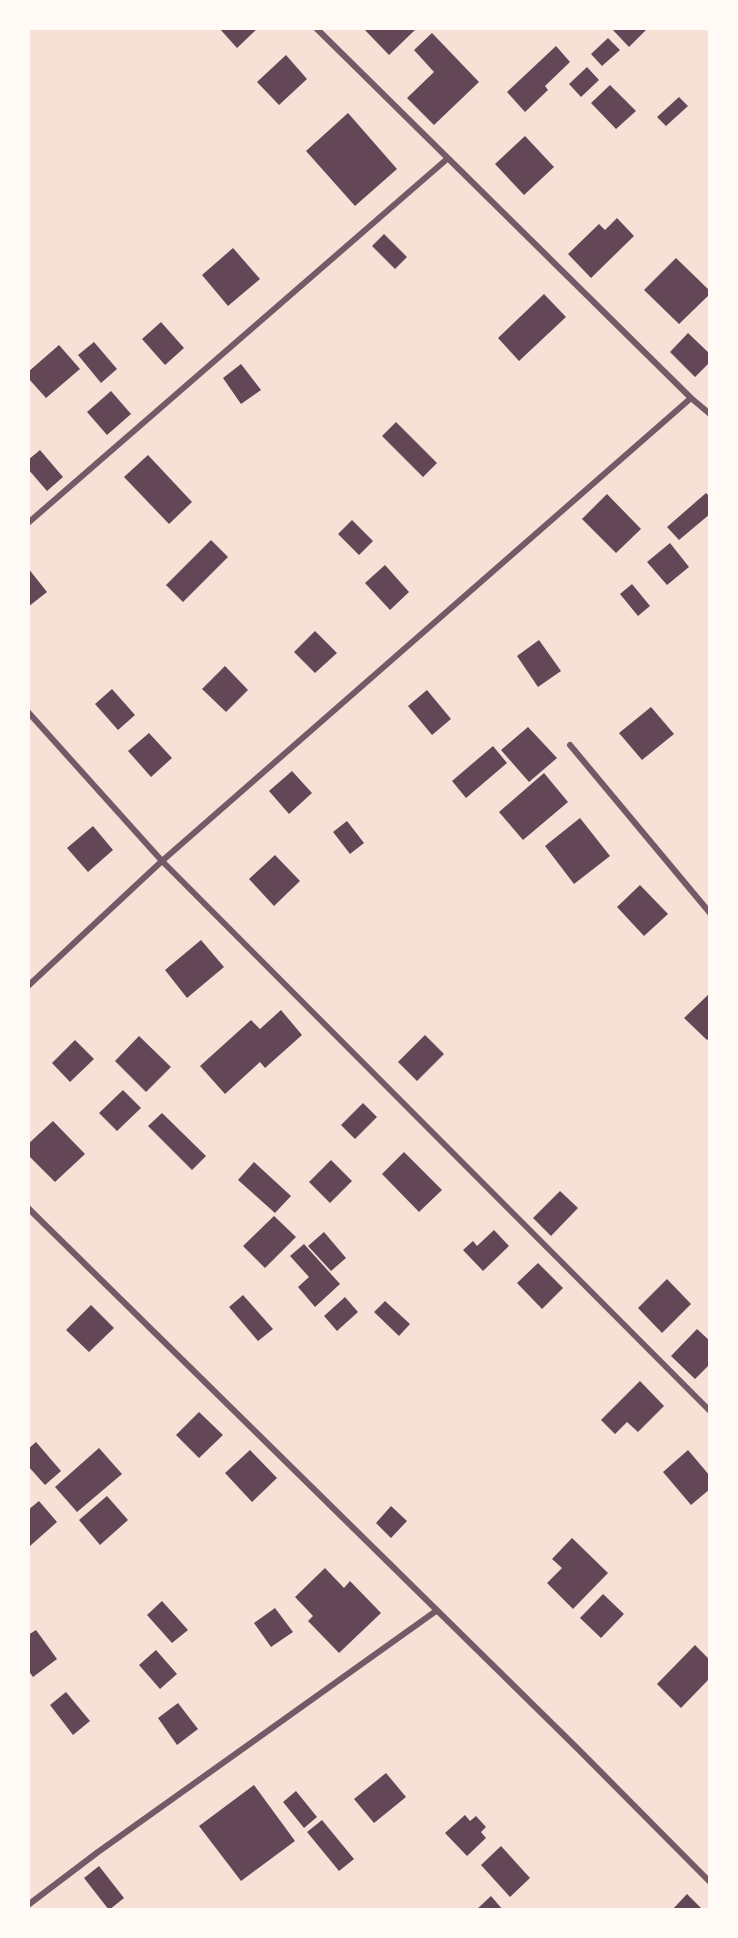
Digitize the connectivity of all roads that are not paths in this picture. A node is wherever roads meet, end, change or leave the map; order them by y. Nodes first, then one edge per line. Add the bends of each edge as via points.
1 (316, 28) edge
2 (447, 159) junction
3 (691, 398) junction
4 (710, 414) edge
5 (28, 524) edge
6 (28, 712) edge
7 (570, 745) dead end
8 (162, 861) junction
9 (710, 913) edge
10 (28, 986) edge
11 (28, 1208) edge
12 (710, 1411) edge
13 (436, 1611) junction
14 (710, 1882) edge
15 (28, 1905) edge

1 - 2 street
2 - 3 street
2 - 5 street
3 - 4 street
3 - 8 street
6 - 8 street
7 - 9 street
8 - 10 street
8 - 12 street
11 - 13 street
13 - 14 street
13 - 15 street

